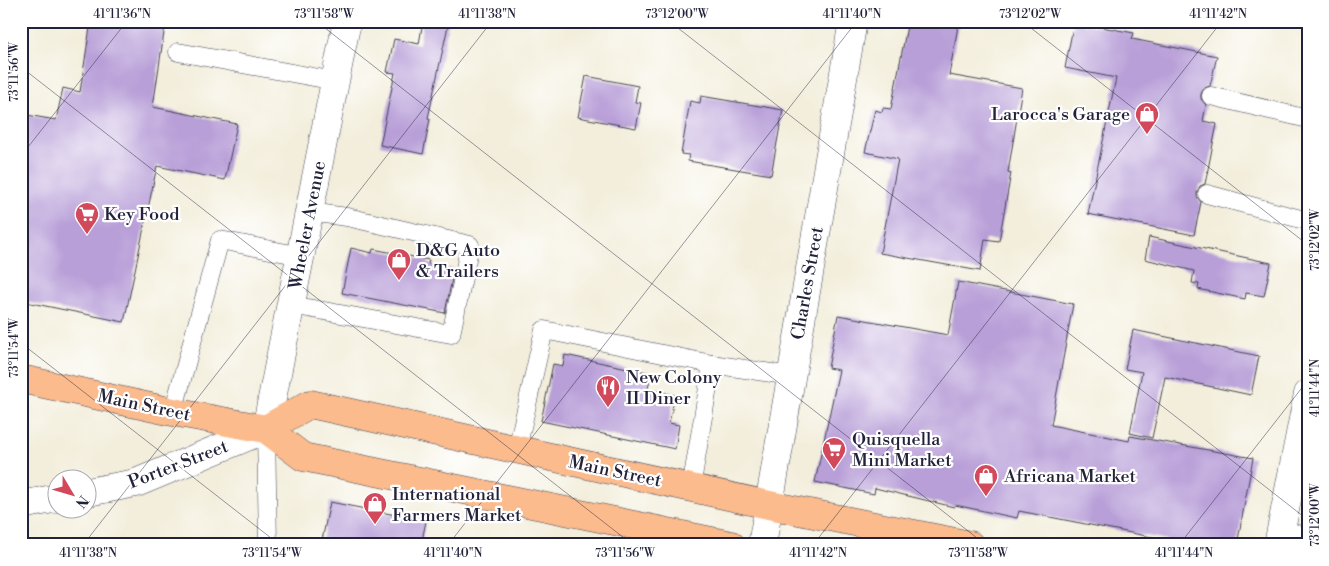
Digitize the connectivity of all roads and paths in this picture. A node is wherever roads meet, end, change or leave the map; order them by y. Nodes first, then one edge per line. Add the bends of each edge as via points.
1 (347, 21) edge
2 (853, 21) edge
3 (178, 52) dead end
4 (335, 81) junction
5 (1211, 96) dead end
6 (1308, 119) edge
7 (1207, 194) dead end
8 (309, 212) junction
9 (1308, 222) edge
10 (301, 256) junction
11 (291, 305) junction
12 (712, 364) junction
13 (791, 376) junction
14 (21, 378) edge
15 (1308, 394) edge
16 (173, 412) junction
17 (266, 429) junction
18 (517, 449) junction
19 (1302, 450) edge
20 (691, 488) junction
21 (98, 490) edge
22 (48, 500) edge
23 (21, 505) edge
24 (769, 505) junction
25 (1308, 536) edge
26 (1279, 538) edge
27 (268, 545) edge
28 (731, 545) edge
29 (762, 545) edge
30 (970, 545) edge

1 - 4 street, Wheeler Avenue
2 - 13 street, Charles Street
3 - 4 lane
4 - 8 street, Wheeler Avenue
5 - 6 lane
7 - 9 lane
8 - 10 street, Wheeler Avenue
8 - 11 lane via 347,217 470,245 451,334
10 - 11 street, Wheeler Avenue
10 - 16 lane via 220,240
11 - 17 street, Wheeler Avenue
12 - 13 lane
12 - 18 lane via 544,330
12 - 20 lane
13 - 24 street, Charles Street
14 - 16 main road, Main Street
15 - 19 street
16 - 17 main road, Main Street
17 - 18 main road, Main Street via 310,404
17 - 21 street, Porter Street via 136,482
17 - 27 lane
17 - 28 main road, Main Street via 303,457
18 - 20 main road, Main Street
19 - 26 street
20 - 24 main road, Main Street
22 - 23 street
24 - 29 street, Charles Street
24 - 30 main road, Main Street
25 - 26 lane

